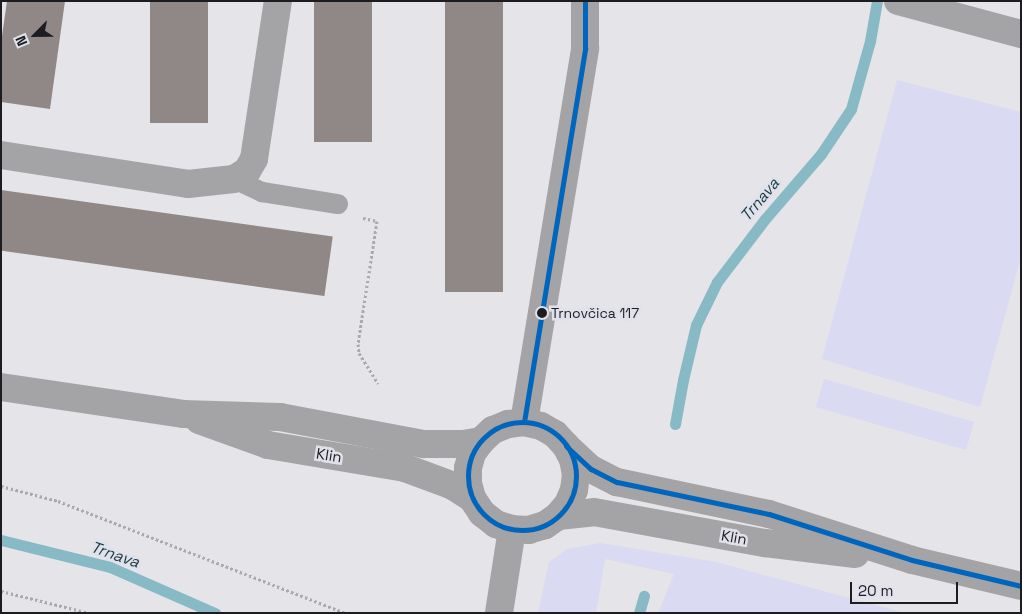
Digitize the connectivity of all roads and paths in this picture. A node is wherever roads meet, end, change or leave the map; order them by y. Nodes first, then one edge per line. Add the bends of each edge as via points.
1 (278, 1) edge
2 (584, 1) edge
3 (911, 3) edge
4 (1021, 34) edge
5 (1, 155) edge
6 (234, 179) junction
7 (338, 204) joint
8 (378, 384) dead end
9 (1, 387) edge
10 (184, 414) junction
11 (524, 422) junction
12 (481, 441) junction
13 (566, 446) junction
14 (1, 486) edge
15 (472, 498) junction
16 (558, 516) junction
17 (512, 529) junction
18 (912, 560) junction
19 (1021, 586) edge
20 (1, 591) edge
21 (89, 613) edge
22 (346, 613) edge
23 (499, 613) edge

1 - 6 street via 254,158 247,171
2 - 11 street via 585,48
3 - 4 street
5 - 6 street via 188,184
6 - 7 lane via 262,192
7 - 8 path via 347,216 377,221 358,344 359,353
9 - 10 street, Klin
10 - 12 street, Klin via 280,417 423,444
10 - 15 street, Klin via 268,445 405,468 451,485
11 - 12 street via 493,430
11 - 13 street via 555,434
12 - 15 street via 472,453 468,468
13 - 16 street via 576,474 568,504
13 - 18 street, Klin via 591,469 617,482 768,514
14 - 22 path via 58,501
15 - 17 street via 482,513 496,524
16 - 17 street via 529,530
16 - 18 street, Klin via 594,512 765,543
17 - 23 street
18 - 19 street, Klin
20 - 21 path

